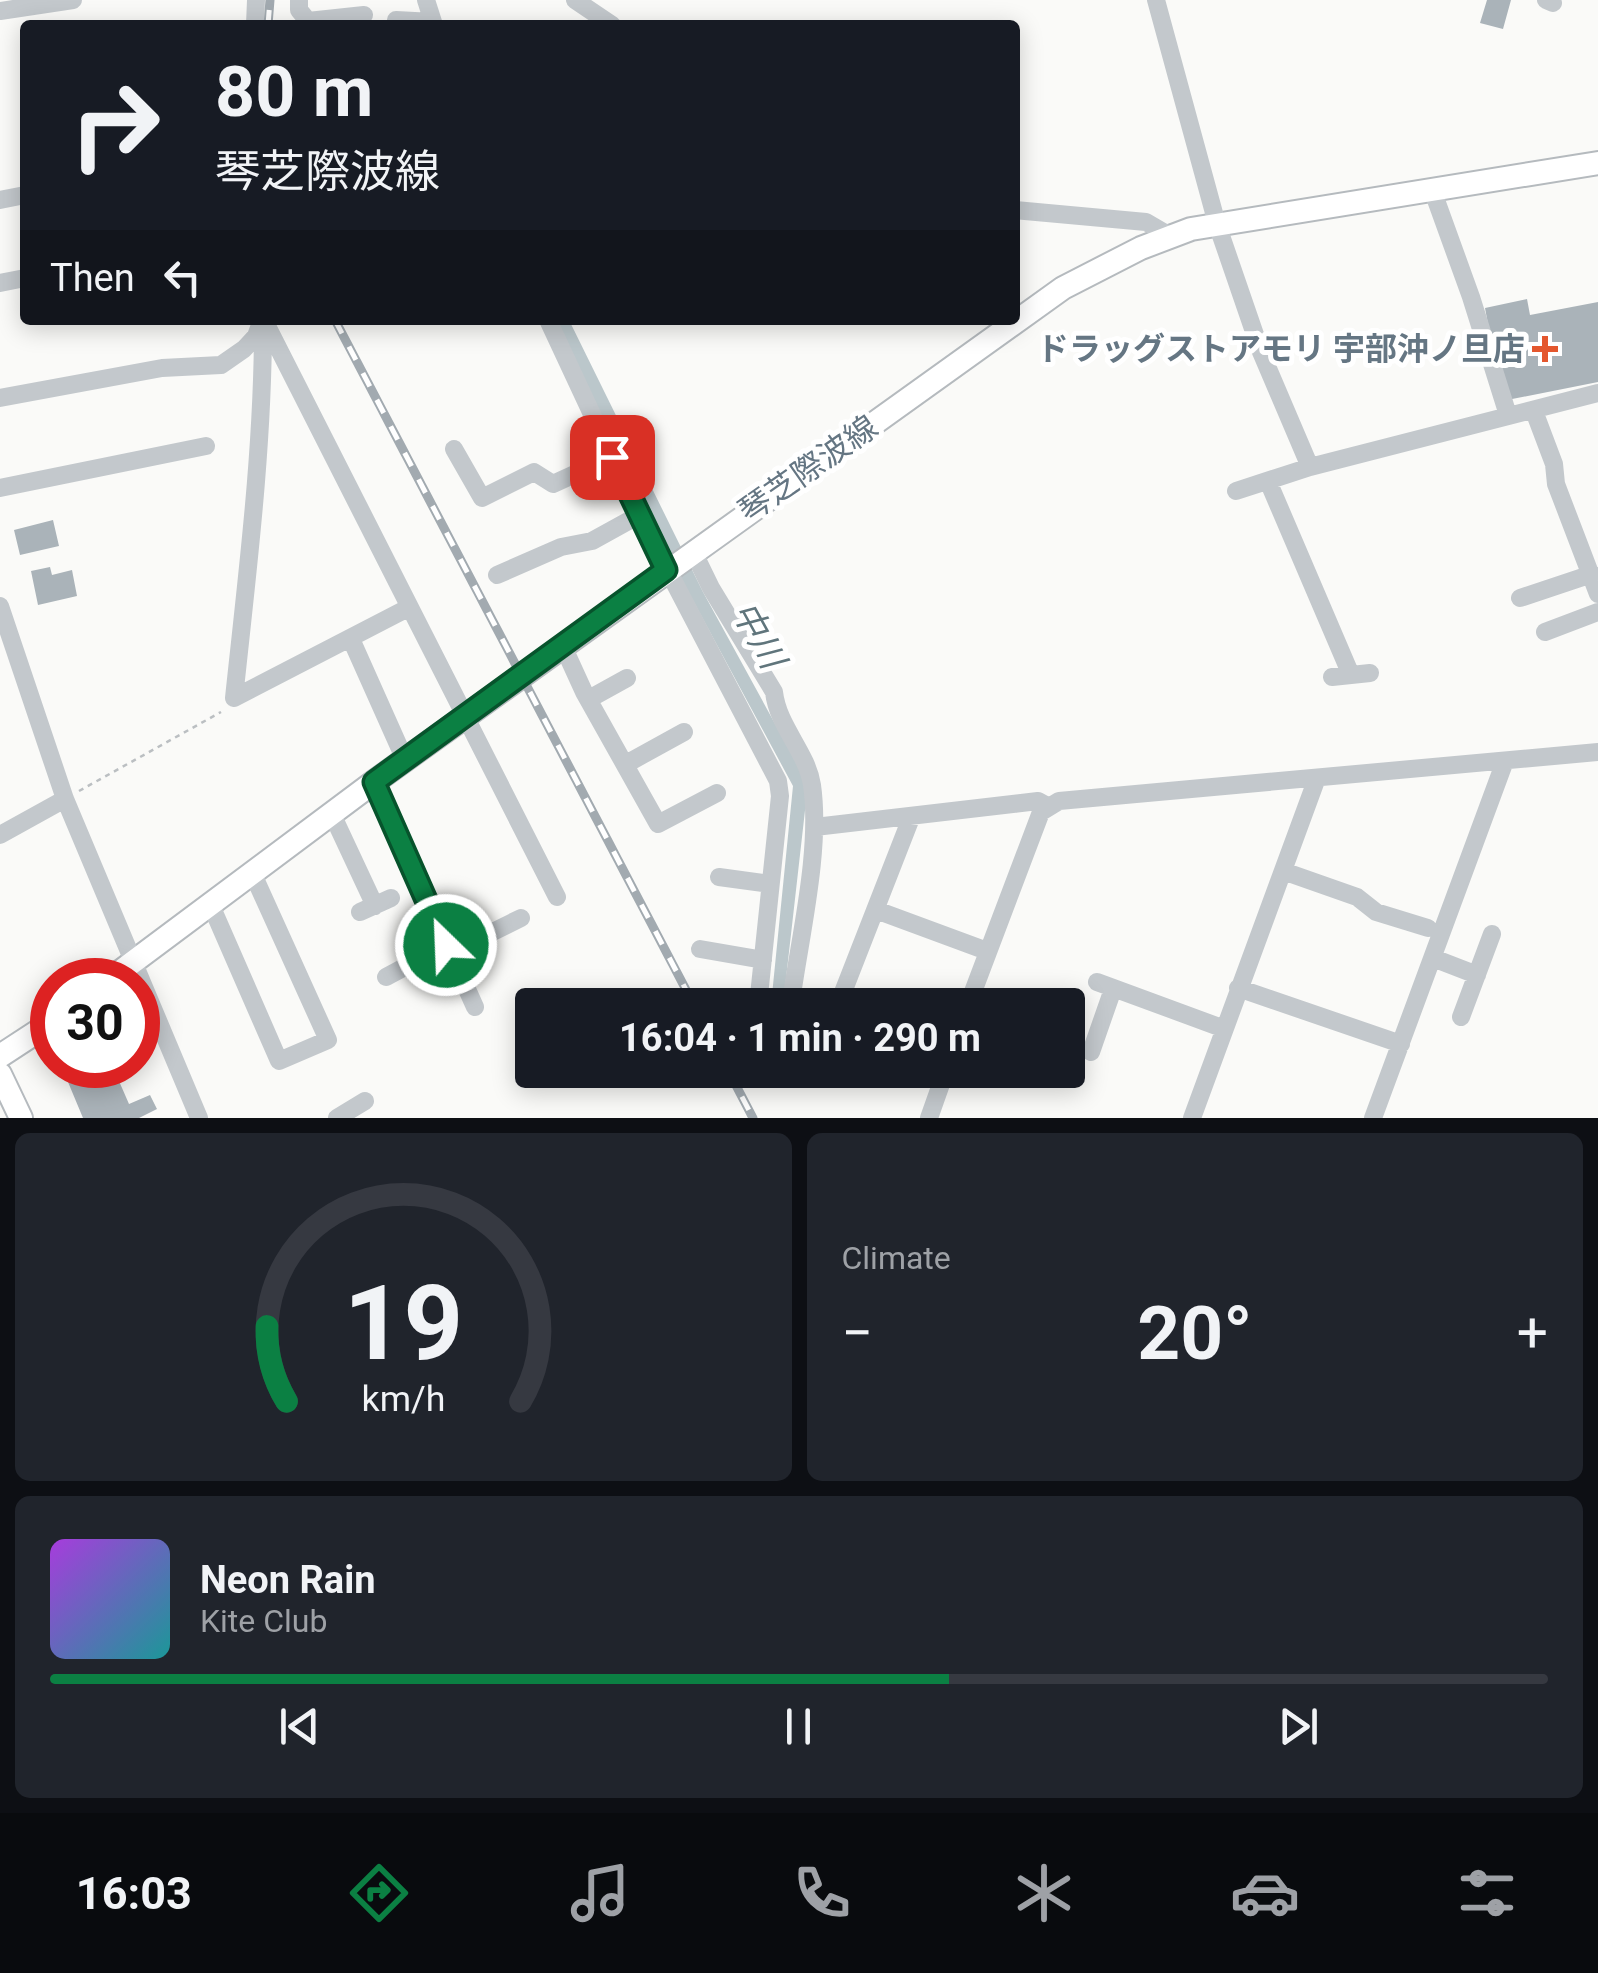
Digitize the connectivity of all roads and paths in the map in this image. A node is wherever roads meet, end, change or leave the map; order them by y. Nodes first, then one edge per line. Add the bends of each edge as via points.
1 (70, 0) edge
2 (576, 0) edge
3 (1156, 0) edge
4 (0, 11) edge
5 (364, 15) dead end
6 (25, 17) edge
7 (317, 20) edge
8 (605, 20) edge
9 (1598, 163) edge
10 (1432, 189) junction
11 (1020, 210) edge
12 (1216, 224) junction
13 (1170, 236) junction
14 (1020, 319) edge
15 (261, 325) edge
16 (263, 325) edge
17 (266, 325) edge
18 (550, 325) edge
19 (1011, 325) edge
20 (1598, 393) edge
21 (0, 398) edge
22 (1534, 411) junction
23 (1508, 415) junction
24 (206, 446) dead end
25 (454, 449) dead end
26 (612, 457) junction
27 (1310, 467) junction
28 (1268, 481) junction
29 (0, 488) edge
30 (1236, 492) dead end
31 (639, 515) junction
32 (681, 560) junction
33 (1592, 574) junction
34 (497, 576) dead end
35 (1598, 594) edge
36 (1520, 598) dead end
37 (0, 606) edge
38 (408, 608) junction
39 (1598, 612) edge
40 (1544, 632) dead end
41 (351, 639) junction
42 (563, 646) junction
43 (1351, 675) dead end
44 (628, 678) dead end
45 (234, 698) junction
46 (588, 699) junction
47 (466, 716) junction
48 (684, 732) dead end
49 (788, 738) junction
50 (766, 750) junction
51 (1598, 752) edge
52 (405, 760) junction
53 (1505, 761) junction
54 (626, 764) junction
55 (1316, 778) junction
56 (374, 782) junction
57 (717, 792) dead end
58 (65, 799) junction
59 (1049, 807) junction
60 (332, 814) junction
61 (911, 818) junction
62 (815, 828) junction
63 (0, 835) edge
64 (1283, 871) junction
65 (252, 872) junction
66 (719, 877) dead end
67 (770, 884) junction
68 (557, 897) dead end
69 (210, 903) junction
70 (375, 906) dead end
71 (876, 910) junction
72 (521, 918) dead end
73 (1428, 928) dead end
74 (1492, 934) dead end
75 (448, 949) junction
76 (700, 949) dead end
77 (987, 951) junction
78 (131, 958) edge
79 (136, 958) edge
80 (1434, 958) junction
81 (762, 960) junction
82 (1477, 975) junction
83 (386, 977) dead end
84 (760, 988) edge
85 (793, 988) edge
86 (845, 988) edge
87 (974, 988) edge
88 (1238, 988) junction
89 (476, 1008) dead end
90 (1460, 1017) dead end
91 (160, 1027) edge
92 (1222, 1028) junction
93 (30, 1036) edge
94 (1401, 1044) junction
95 (1091, 1052) dead end
96 (0, 1056) edge
97 (0, 1074) edge
98 (940, 1088) edge
99 (365, 1101) dead end
100 (22, 1118) edge
101 (199, 1118) edge
102 (338, 1118) edge
103 (929, 1118) edge
104 (1192, 1118) edge
105 (1374, 1118) edge

1 - 6 street
2 - 8 street
3 - 12 street
4 - 6 street
5 - 7 street
9 - 10 main road, 琴芝際波線
10 - 12 main road, 琴芝際波線
10 - 23 street
11 - 13 street via 1146,222
12 - 13 main road, 琴芝際波線
12 - 27 street
13 - 14 main road, 琴芝際波線 via 1063,288
15 - 21 street via 244,349 221,364 162,368
16 - 45 street
17 - 38 street
18 - 26 street
19 - 32 main road, 琴芝際波線
20 - 22 street
22 - 23 street
22 - 33 street
23 - 27 street
24 - 29 street
25 - 26 street via 482,498 534,472 553,484
26 - 31 street
27 - 28 street
28 - 30 street
28 - 43 street
31 - 32 street
31 - 34 street via 592,541 560,547
32 - 42 main road, 琴芝際波線
32 - 49 street via 711,588 774,692
32 - 50 street
33 - 35 street
33 - 36 street
37 - 58 street
38 - 41 street
38 - 47 street
39 - 40 street
41 - 45 street
41 - 52 street
42 - 46 street
42 - 47 main road, 琴芝際波線
44 - 46 street
45 - 58 path via 234,705
46 - 54 street
47 - 52 main road, 琴芝際波線
47 - 68 street
48 - 54 street
49 - 50 street
49 - 62 street via 812,781
50 - 67 street via 780,796
51 - 53 street
52 - 56 main road, 琴芝際波線
53 - 55 street
53 - 80 street
54 - 57 street via 658,824
55 - 59 street
55 - 64 street
56 - 60 main road, 琴芝際波線
56 - 75 street
58 - 63 street
58 - 78 street
59 - 61 street via 1038,801
59 - 77 street via 1041,812
60 - 65 main road, 琴芝際波線
60 - 70 street
61 - 62 street
61 - 71 street
62 - 85 street
64 - 73 street
64 - 88 street
65 - 69 main road, 琴芝際波線
65 - 69 street via 328,1040 280,1061
66 - 67 street
67 - 81 street
69 - 79 main road, 琴芝際波線
71 - 77 street
71 - 86 street
72 - 75 street
74 - 82 street
75 - 83 street
75 - 89 street
76 - 81 street
77 - 87 street
80 - 82 street
80 - 94 street
81 - 84 street
82 - 90 street
88 - 92 street
88 - 94 street
91 - 101 street
92 - 95 street via 1105,986
92 - 104 street
93 - 96 main road
94 - 105 street
97 - 100 main road
98 - 103 street
99 - 102 street

